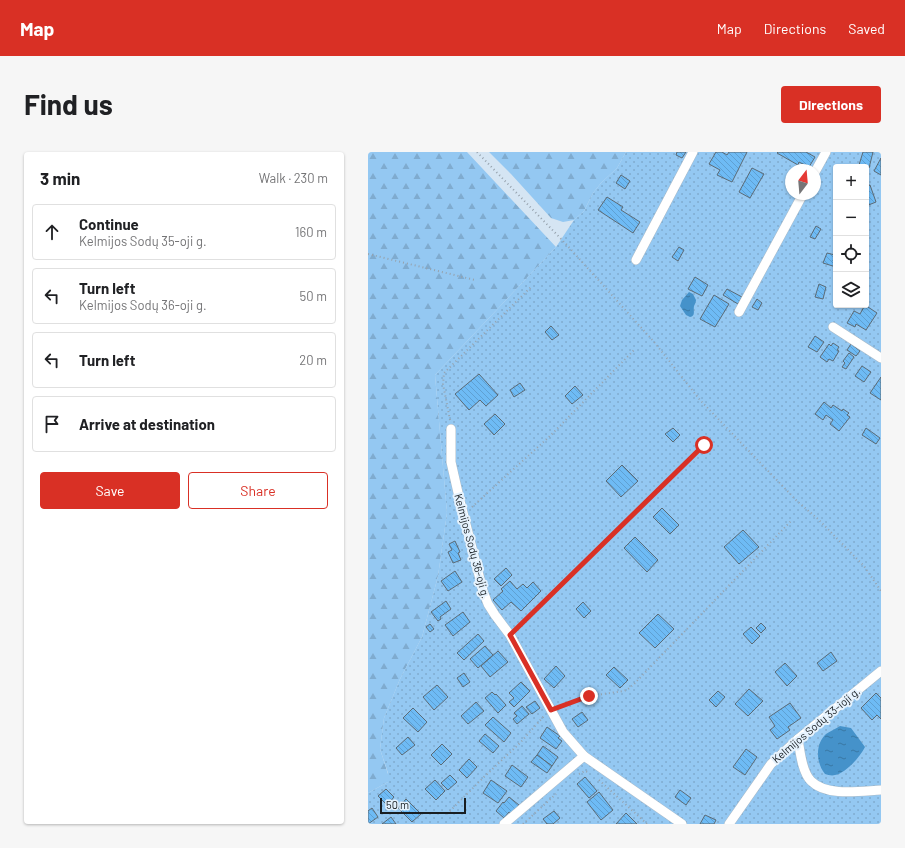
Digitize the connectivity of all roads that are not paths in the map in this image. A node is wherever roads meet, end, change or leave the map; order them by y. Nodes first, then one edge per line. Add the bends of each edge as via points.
1 (693, 152) edge
2 (826, 152) edge
3 (819, 164) edge
4 (800, 200) edge
5 (636, 260) dead end
6 (739, 312) dead end
7 (833, 327) dead end
8 (881, 358) edge
9 (451, 429) road end
10 (881, 671) edge
11 (798, 739) junction
12 (584, 756) junction
13 (881, 790) edge
14 (678, 823) edge
15 (504, 824) edge
16 (729, 824) edge

1 - 5 street
2 - 3 street
4 - 6 street
7 - 8 street
9 - 12 street, Kelmijos Sodų 36-oji g. via 451,462 488,604 510,635 563,732
10 - 11 street, Kelmijos Sodų 33-ioji g.
11 - 13 street via 806,772 810,780 822,788 844,792
11 - 16 street, Kelmijos Sodų 33-ioji g. via 771,764
12 - 14 street, Kelmijos Sodų 36-oji g.
12 - 15 street

